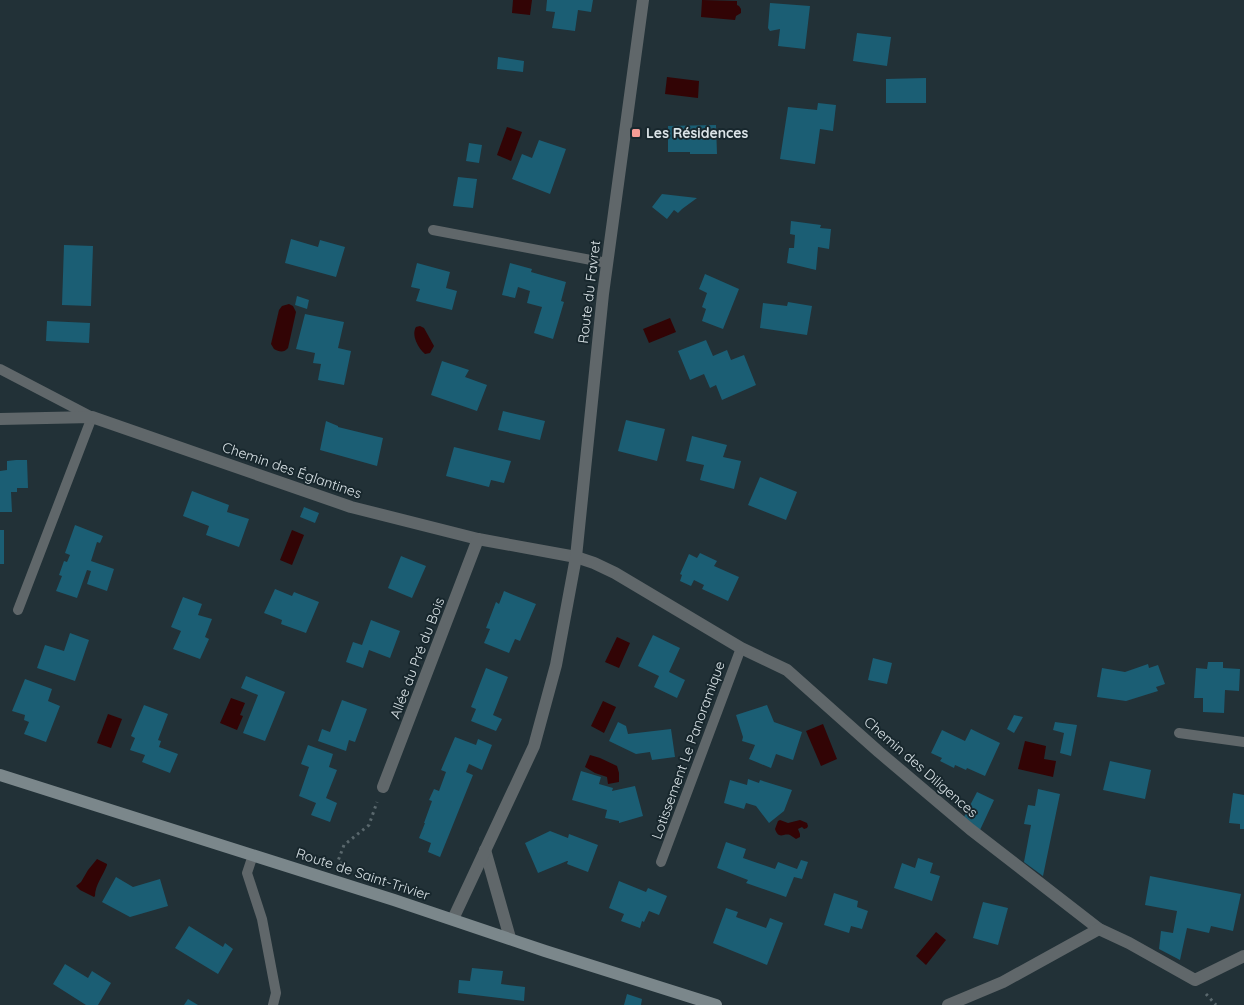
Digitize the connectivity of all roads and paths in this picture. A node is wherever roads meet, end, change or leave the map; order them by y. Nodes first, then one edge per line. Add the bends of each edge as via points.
1 (643, 0) edge
2 (433, 230) dead end
3 (607, 263) junction
4 (0, 370) edge
5 (92, 417) junction
6 (0, 419) edge
7 (478, 539) junction
8 (576, 557) junction
9 (18, 610) dead end
10 (741, 648) junction
11 (1179, 733) dead end
12 (1244, 742) edge
13 (0, 774) edge
14 (383, 787) joint
15 (486, 850) junction
16 (252, 854) junction
17 (338, 861) dead end
18 (661, 862) dead end
19 (453, 919) junction
20 (1099, 929) junction
21 (510, 938) junction
22 (1244, 956) edge
23 (273, 1005) edge
24 (716, 1005) edge
25 (948, 1005) edge

1 - 3 street, Route du Favret
2 - 3 lane
3 - 8 street, Route du Favret
4 - 5 lane
5 - 6 street, Chemin des Églantines
5 - 7 street, Chemin des Églantines via 351,507
5 - 9 lane
7 - 8 street, Chemin des Églantines
7 - 14 street, Allée du Pré du Bois
8 - 10 street, Chemin des Diligences via 615,574
8 - 15 street, Route du Favret via 556,666 534,746
10 - 18 lane, Lotissement Le Panoramique
10 - 20 street, Chemin des Diligences via 787,670 970,829
11 - 12 lane
13 - 16 main road, Route de Saint-Trivier
14 - 17 path via 369,825 344,845
15 - 19 street, Route du Favret
15 - 21 street
16 - 19 main road, Route de Saint-Trivier
16 - 23 lane via 246,873 262,919 276,993
19 - 21 main road, Route de Saint-Trivier
20 - 22 street, Chemin des Diligences via 1195,980
20 - 25 street via 1003,982
21 - 24 main road, Route de Saint-Trivier

